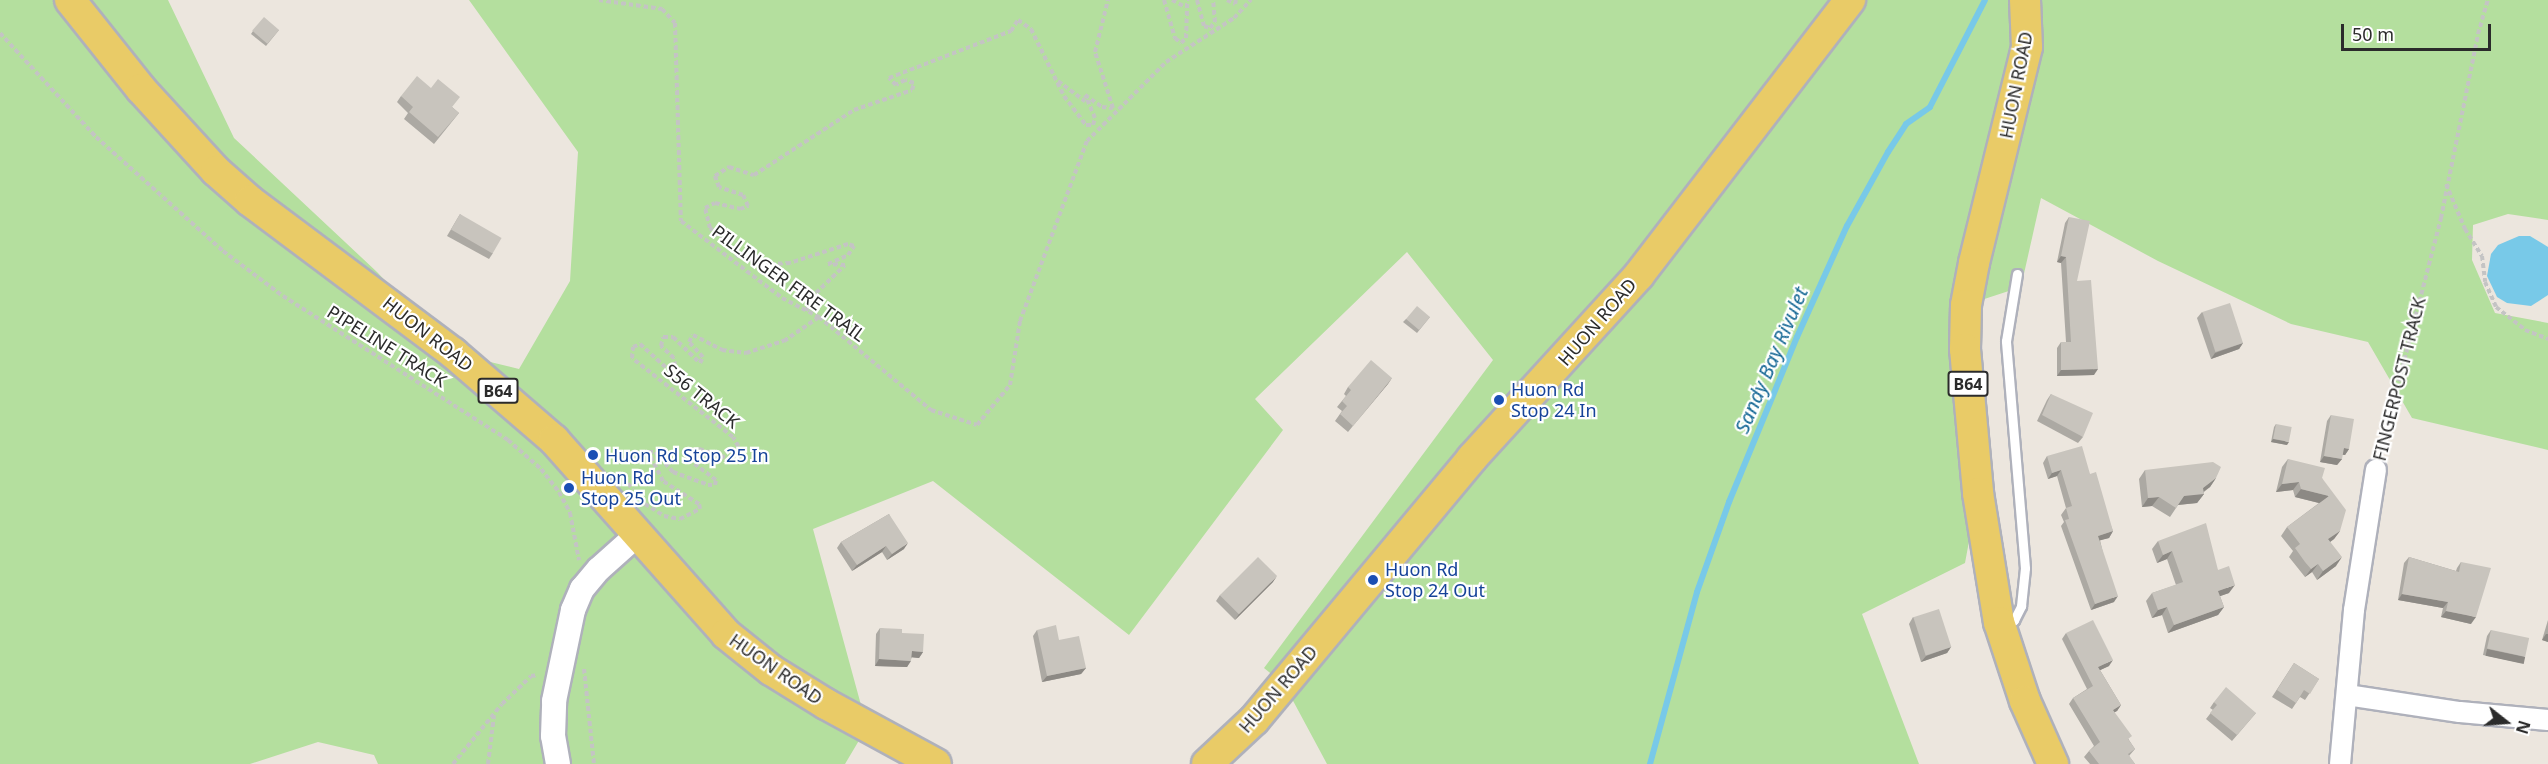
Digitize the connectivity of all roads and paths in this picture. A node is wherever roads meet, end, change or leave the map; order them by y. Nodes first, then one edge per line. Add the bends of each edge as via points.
1 (70, 0) edge
2 (599, 0) edge
3 (1108, 0) edge
4 (1164, 0) edge
5 (1172, 0) edge
6 (1187, 0) edge
7 (1197, 0) edge
8 (1213, 0) edge
9 (1227, 0) edge
10 (1236, 0) edge
11 (1251, 0) edge
12 (1850, 0) edge
13 (2025, 0) edge
14 (2488, 0) edge
15 (1185, 7) junction
16 (0, 33) edge
17 (1056, 79) junction
18 (1086, 102) junction
19 (2446, 183) junction
20 (2017, 274) dead end
21 (806, 311) junction
22 (819, 317) junction
23 (2548, 339) edge
24 (2376, 470) joint
25 (594, 481) junction
26 (637, 535) junction
27 (582, 589) junction
28 (2002, 631) junction
29 (583, 660) dead end
30 (560, 670) junction
31 (2347, 694) junction
32 (494, 714) junction
33 (2548, 720) edge
34 (453, 764) edge
35 (489, 764) edge
36 (558, 764) edge
37 (594, 764) edge
38 (936, 764) edge
39 (1207, 764) edge
40 (2053, 764) edge
41 (2340, 764) edge

1 - 25 main road, HUON ROAD / B64 via 141,90 216,171 250,201 453,353 554,440
2 - 21 path, PILLINGER FIRE TRAIL via 662,9 675,23 681,221 782,298
3 - 18 path via 1095,52 1113,108 1102,107 1085,95
4 - 15 path via 1175,38 1181,44 1186,38
5 - 15 path
6 - 15 path
7 - 8 path via 1204,26 1210,28 1215,22
9 - 10 path via 1234,4
11 - 22 path, PILLINGER FIRE TRAIL via 1234,18 1166,62 1087,141 1020,321 1010,385 977,425 931,410
12 - 39 main road, HUON ROAD via 1639,275 1472,458 1254,720
13 - 28 main road, HUON ROAD / B64 via 2029,24 2020,84 1966,305 1965,349 1976,472
14 - 19 path, FINGERPOST TRACK
16 - 27 path, PIPELINE TRACK via 96,137 223,251 283,297 508,440 541,469 570,513
17 - 18 path
17 - 18 path via 1086,125 1093,125 1095,118
17 - 21 path via 1030,29 1018,20 1011,31 888,78 896,85 905,80 914,83 912,90 854,110 754,175 729,167 715,176 718,187 743,195 748,206 740,209 715,203 705,208 710,228 739,257 768,264 790,263 848,244 854,246 848,255 828,264 845,265 816,293
19 - 23 path via 2465,229 2482,256 2484,282 2496,306 2525,330
19 - 24 path, FINGERPOST TRACK via 2441,218
20 - 28 lane via 2006,341 2025,591 2014,620
21 - 22 path, PILLINGER FIRE TRAIL
22 - 25 path, S56 TRACK via 784,341 746,353 722,350 693,335 688,342 703,357 700,363 673,337 663,337 661,346 674,358 675,366 668,369 640,344 633,347 632,358 733,437 742,453 739,462 699,449 690,453 688,459 716,480 715,485 708,486 674,472 655,452 648,452 663,481 699,504 700,509 680,519 664,516 644,502 613,467
24 - 31 street, FINGERPOST TRACK via 2354,610
25 - 26 main road, HUON ROAD / B64
26 - 27 street
26 - 38 main road, HUON ROAD / B64 via 696,604 745,651 826,704
27 - 30 street via 573,610
28 - 40 main road, HUON ROAD / B64 via 2025,701
29 - 37 path
30 - 32 path via 531,676
30 - 36 street via 553,736
31 - 33 street via 2460,712
31 - 41 street, FINGERPOST TRACK
32 - 34 path
32 - 35 path

